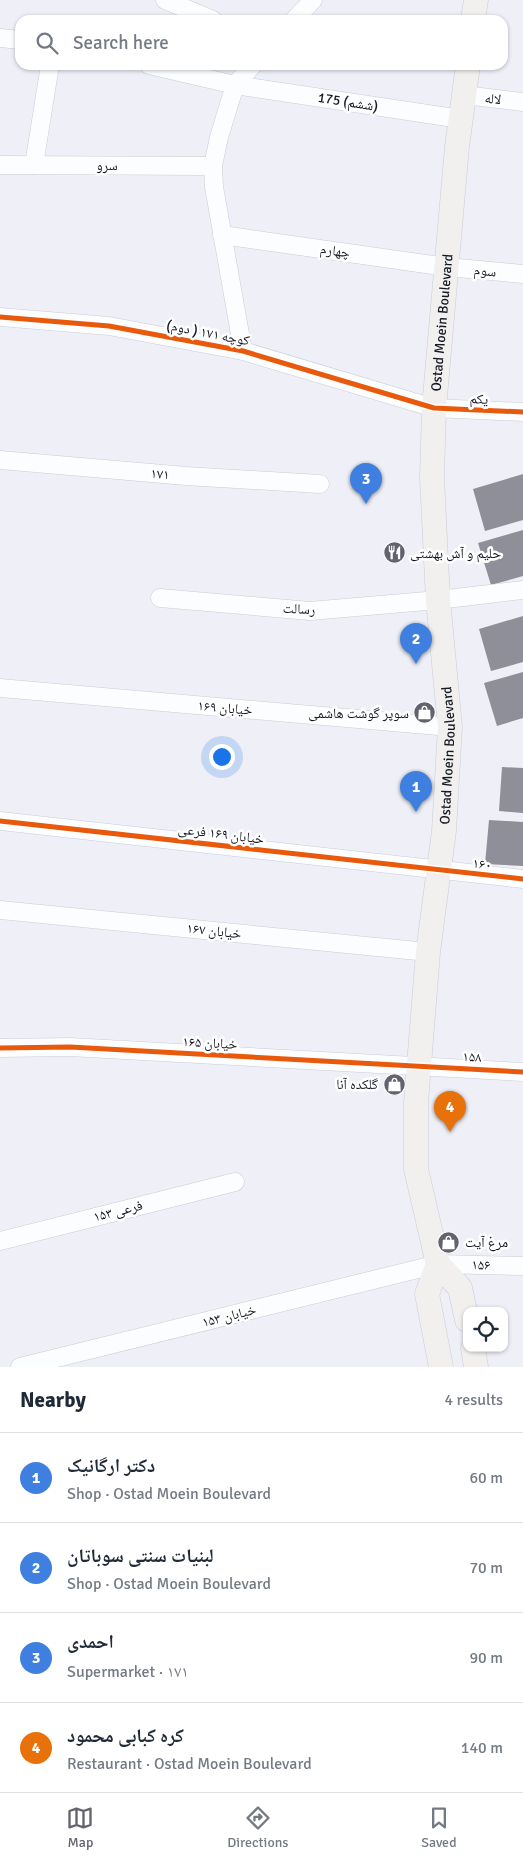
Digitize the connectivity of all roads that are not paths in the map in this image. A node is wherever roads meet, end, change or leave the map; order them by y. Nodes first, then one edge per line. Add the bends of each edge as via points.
1 (165, 0) edge
2 (313, 0) edge
3 (476, 0) edge
4 (201, 15) edge
5 (299, 15) edge
6 (474, 15) edge
7 (0, 38) edge
8 (15, 40) edge
9 (49, 70) edge
10 (170, 70) edge
11 (248, 70) edge
12 (467, 70) edge
13 (235, 85) junction
14 (464, 96) junction
15 (523, 102) edge
16 (461, 119) junction
17 (0, 165) edge
18 (34, 165) junction
19 (213, 166) junction
20 (222, 236) junction
21 (447, 267) junction
22 (523, 274) edge
23 (0, 318) edge
24 (243, 351) junction
25 (434, 408) junction
26 (523, 412) edge
27 (0, 460) edge
28 (320, 484) dead end
29 (523, 590) edge
30 (160, 598) dead end
31 (438, 600) junction
32 (0, 688) edge
33 (450, 727) junction
34 (0, 821) edge
35 (439, 870) junction
36 (523, 879) edge
37 (0, 910) edge
38 (428, 952) junction
39 (0, 1048) edge
40 (419, 1066) junction
41 (523, 1072) edge
42 (235, 1182) dead end
43 (0, 1240) edge
44 (438, 1264) junction
45 (523, 1266) edge
46 (464, 1307) edge
47 (474, 1352) edge
48 (20, 1367) edge
49 (441, 1367) edge
50 (476, 1367) edge

1 - 4 street
2 - 5 street
3 - 6 main road
7 - 8 street
9 - 18 street
10 - 13 street, 175 (ششم)
11 - 13 street
12 - 14 main road, Ostad Moein Boulevard
13 - 16 street, 175 (ششم)
13 - 19 street
14 - 15 street, لاله
14 - 16 main road, Ostad Moein Boulevard
16 - 21 main road, Ostad Moein Boulevard
17 - 18 street, سرو
18 - 19 street, سرو
19 - 20 street
20 - 21 street, چهارم
20 - 24 street
21 - 22 street, سوم
21 - 25 main road, Ostad Moein Boulevard
23 - 24 street, کوچه ۱۷۱ ( دوم) via 109,326
24 - 25 street, کوچه ۱۷۱ ( دوم)
25 - 26 street, یکم
25 - 31 main road, Ostad Moein Boulevard via 432,478
27 - 28 street, ۱۷۱
29 - 31 street, رسالت
30 - 31 street, رسالت via 310,611
31 - 33 main road, Ostad Moein Boulevard
32 - 33 street, خیابان ۱۶۹
33 - 35 main road, Ostad Moein Boulevard
34 - 35 street, خیابان ۱۶۹ فرعی
35 - 36 street, ۱۶۰
35 - 38 main road, Ostad Moein Boulevard
37 - 38 street, خیابان ۱۶۷
38 - 40 main road, Ostad Moein Boulevard
39 - 40 street, خیابان ۱۶۵ via 70,1047
40 - 41 street, ۱۵۸
40 - 44 main road, Ostad Moein Boulevard via 416,1169
42 - 43 street, ۱۵۳ فرعی
44 - 45 street, ۱۵۶
44 - 46 main road, Ostad Moein Boulevard via 460,1288
44 - 48 street, خیابان ۱۵۳
44 - 49 main road via 427,1294
47 - 50 main road

